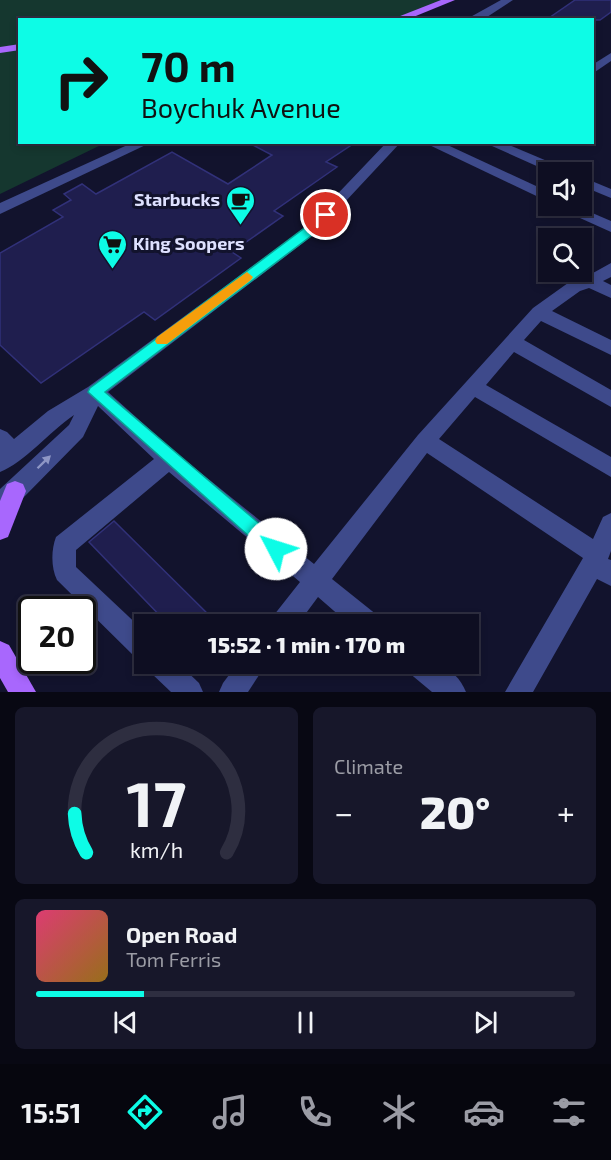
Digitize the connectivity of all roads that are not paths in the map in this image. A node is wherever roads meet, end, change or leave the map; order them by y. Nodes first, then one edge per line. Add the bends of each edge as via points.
1 (450, 0) edge
2 (508, 0) edge
3 (400, 18) edge
4 (475, 18) edge
5 (18, 47) edge
6 (0, 50) edge
7 (611, 56) edge
8 (594, 69) edge
9 (142, 144) edge
10 (393, 144) edge
11 (433, 144) edge
12 (494, 144) edge
13 (538, 162) edge
14 (592, 186) edge
15 (538, 193) edge
16 (611, 194) edge
17 (4, 207) edge
18 (587, 216) edge
19 (0, 224) edge
20 (611, 227) edge
21 (611, 269) edge
22 (592, 281) edge
23 (590, 282) joint
24 (611, 292) edge
25 (539, 312) junction
26 (514, 343) junction
27 (611, 348) edge
28 (474, 387) junction
29 (95, 392) junction
30 (611, 399) edge
31 (425, 441) junction
32 (4, 452) edge
33 (169, 459) junction
34 (611, 468) edge
35 (7, 496) edge
36 (0, 529) edge
37 (605, 549) edge
38 (315, 581) junction
39 (290, 614) edge
40 (356, 614) edge
41 (134, 638) edge
42 (0, 654) edge
43 (171, 674) edge
44 (246, 674) edge
45 (431, 674) edge
46 (23, 692) edge
47 (190, 692) edge
48 (232, 692) edge
49 (453, 692) edge
50 (518, 692) edge

1 - 3 main road
2 - 4 street
5 - 6 main road
7 - 8 street
9 - 17 street
10 - 29 street via 311,230
11 - 15 street
12 - 13 street
14 - 16 street
17 - 19 street via 17,214
18 - 20 street
21 - 22 street
23 - 24 street
23 - 25 street via 574,287
25 - 26 street
25 - 27 street
26 - 28 street
26 - 30 street
28 - 31 street
28 - 34 street
29 - 32 street
29 - 33 street
35 -> 29 street via 76,431
31 - 37 street
31 - 38 street
33 - 38 street
33 - 41 street via 64,545 65,572
35 - 36 main road
37 - 50 street
38 - 39 street
38 - 40 street
42 - 46 main road
43 - 47 street
44 - 48 street
45 - 49 street

